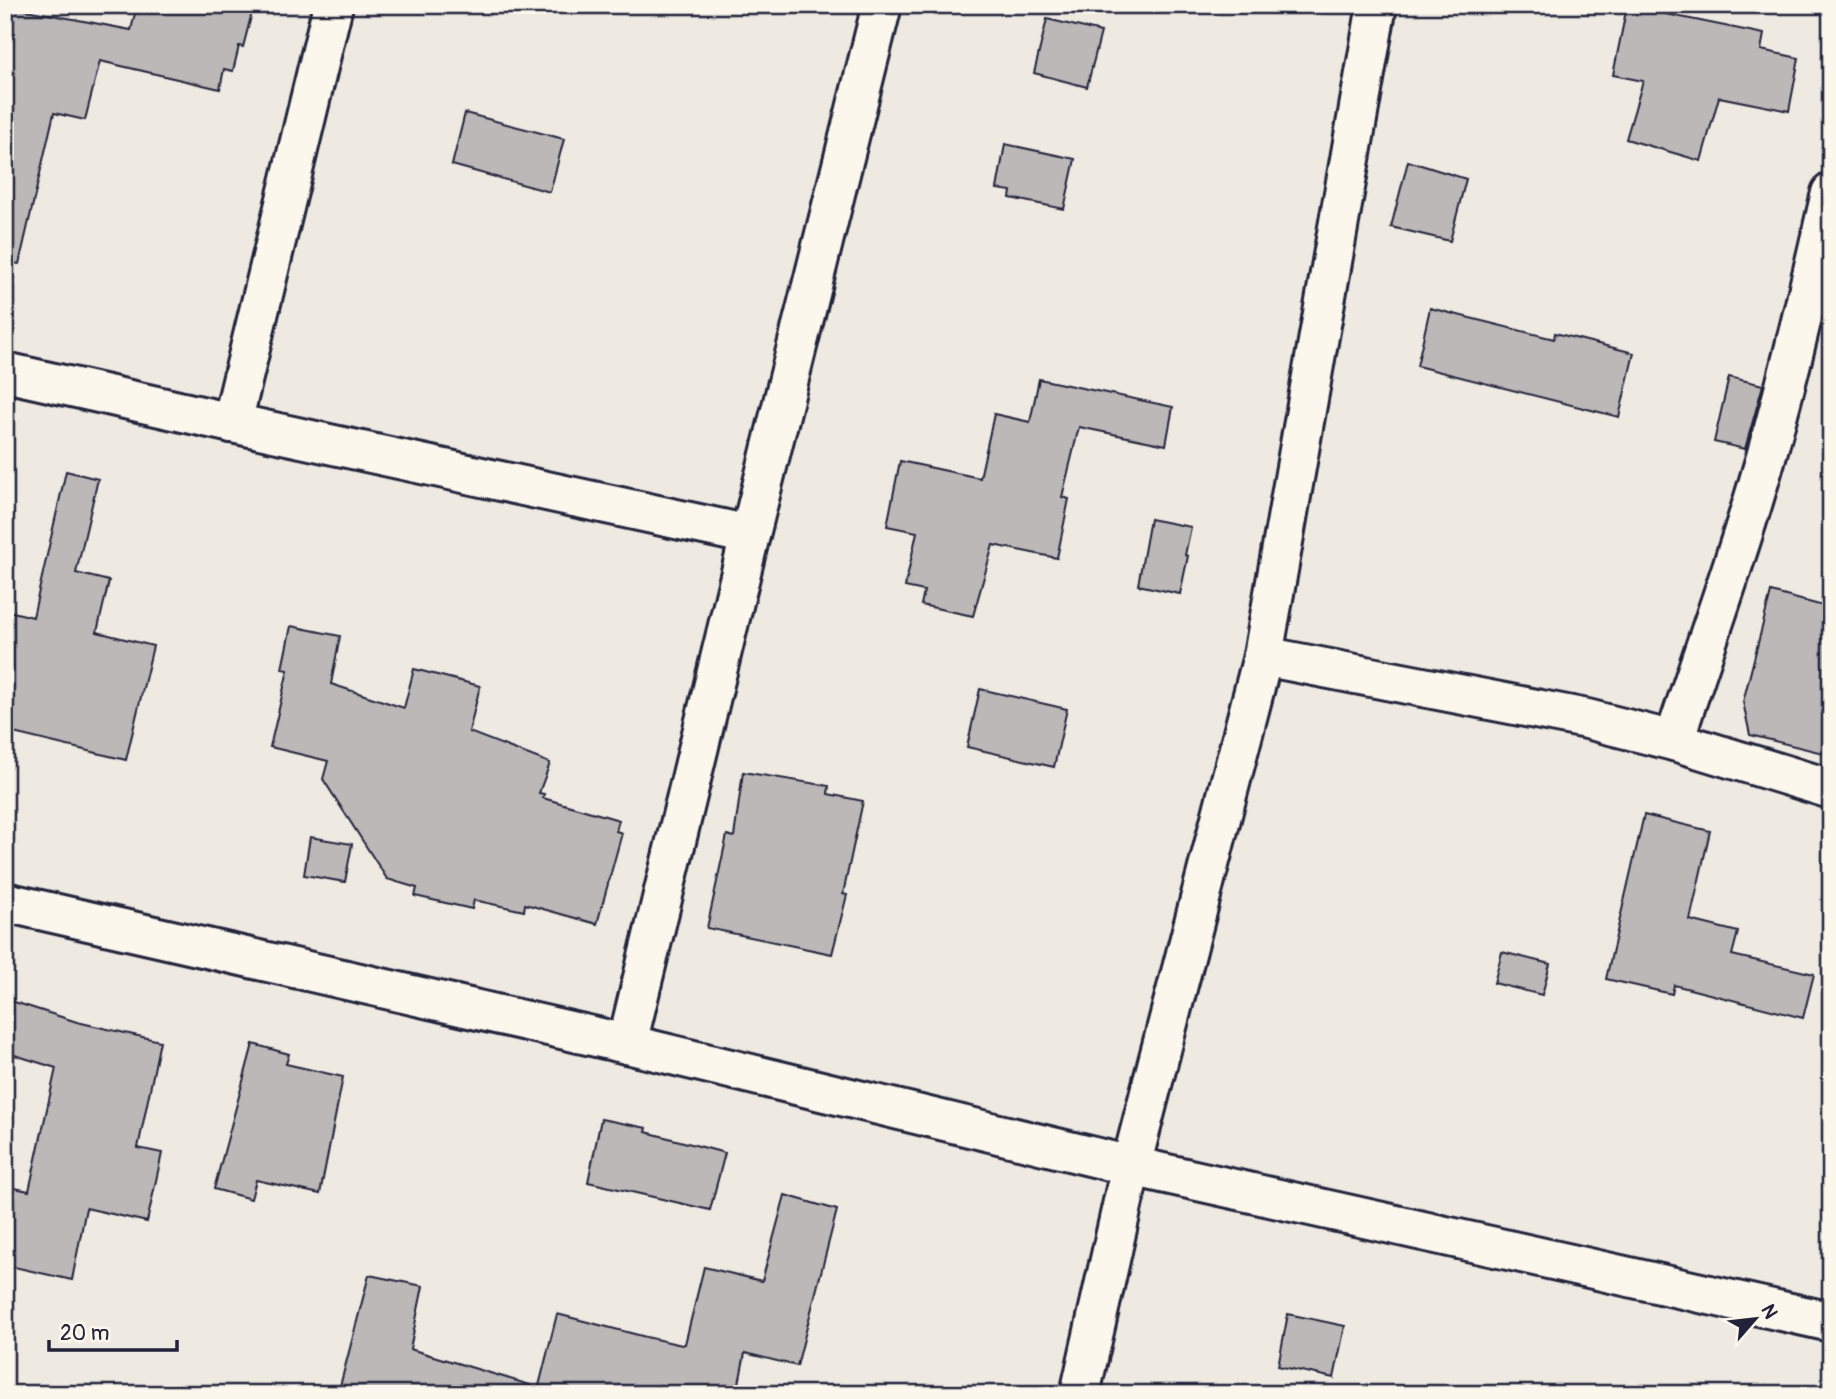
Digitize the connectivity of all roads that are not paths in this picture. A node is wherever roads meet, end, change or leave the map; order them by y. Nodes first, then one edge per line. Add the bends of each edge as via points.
1 (333, 5) edge
2 (881, 5) edge
3 (1377, 5) edge
4 (1831, 193) edge
5 (5, 372) edge
6 (232, 423) junction
7 (750, 535) junction
8 (1263, 656) junction
9 (1674, 741) junction
10 (1831, 789) edge
11 (5, 902) edge
12 (627, 1044) junction
13 (1131, 1166) junction
14 (1831, 1322) edge
15 (1080, 1394) edge

1 - 6 street
2 - 7 street
3 - 8 street
4 - 9 street via 1770,444
5 - 6 street
6 - 7 street
7 - 12 street
8 - 9 street via 1587,719
8 - 13 street
9 - 10 street
11 - 12 street
12 - 13 street
13 - 14 street
13 - 15 street

